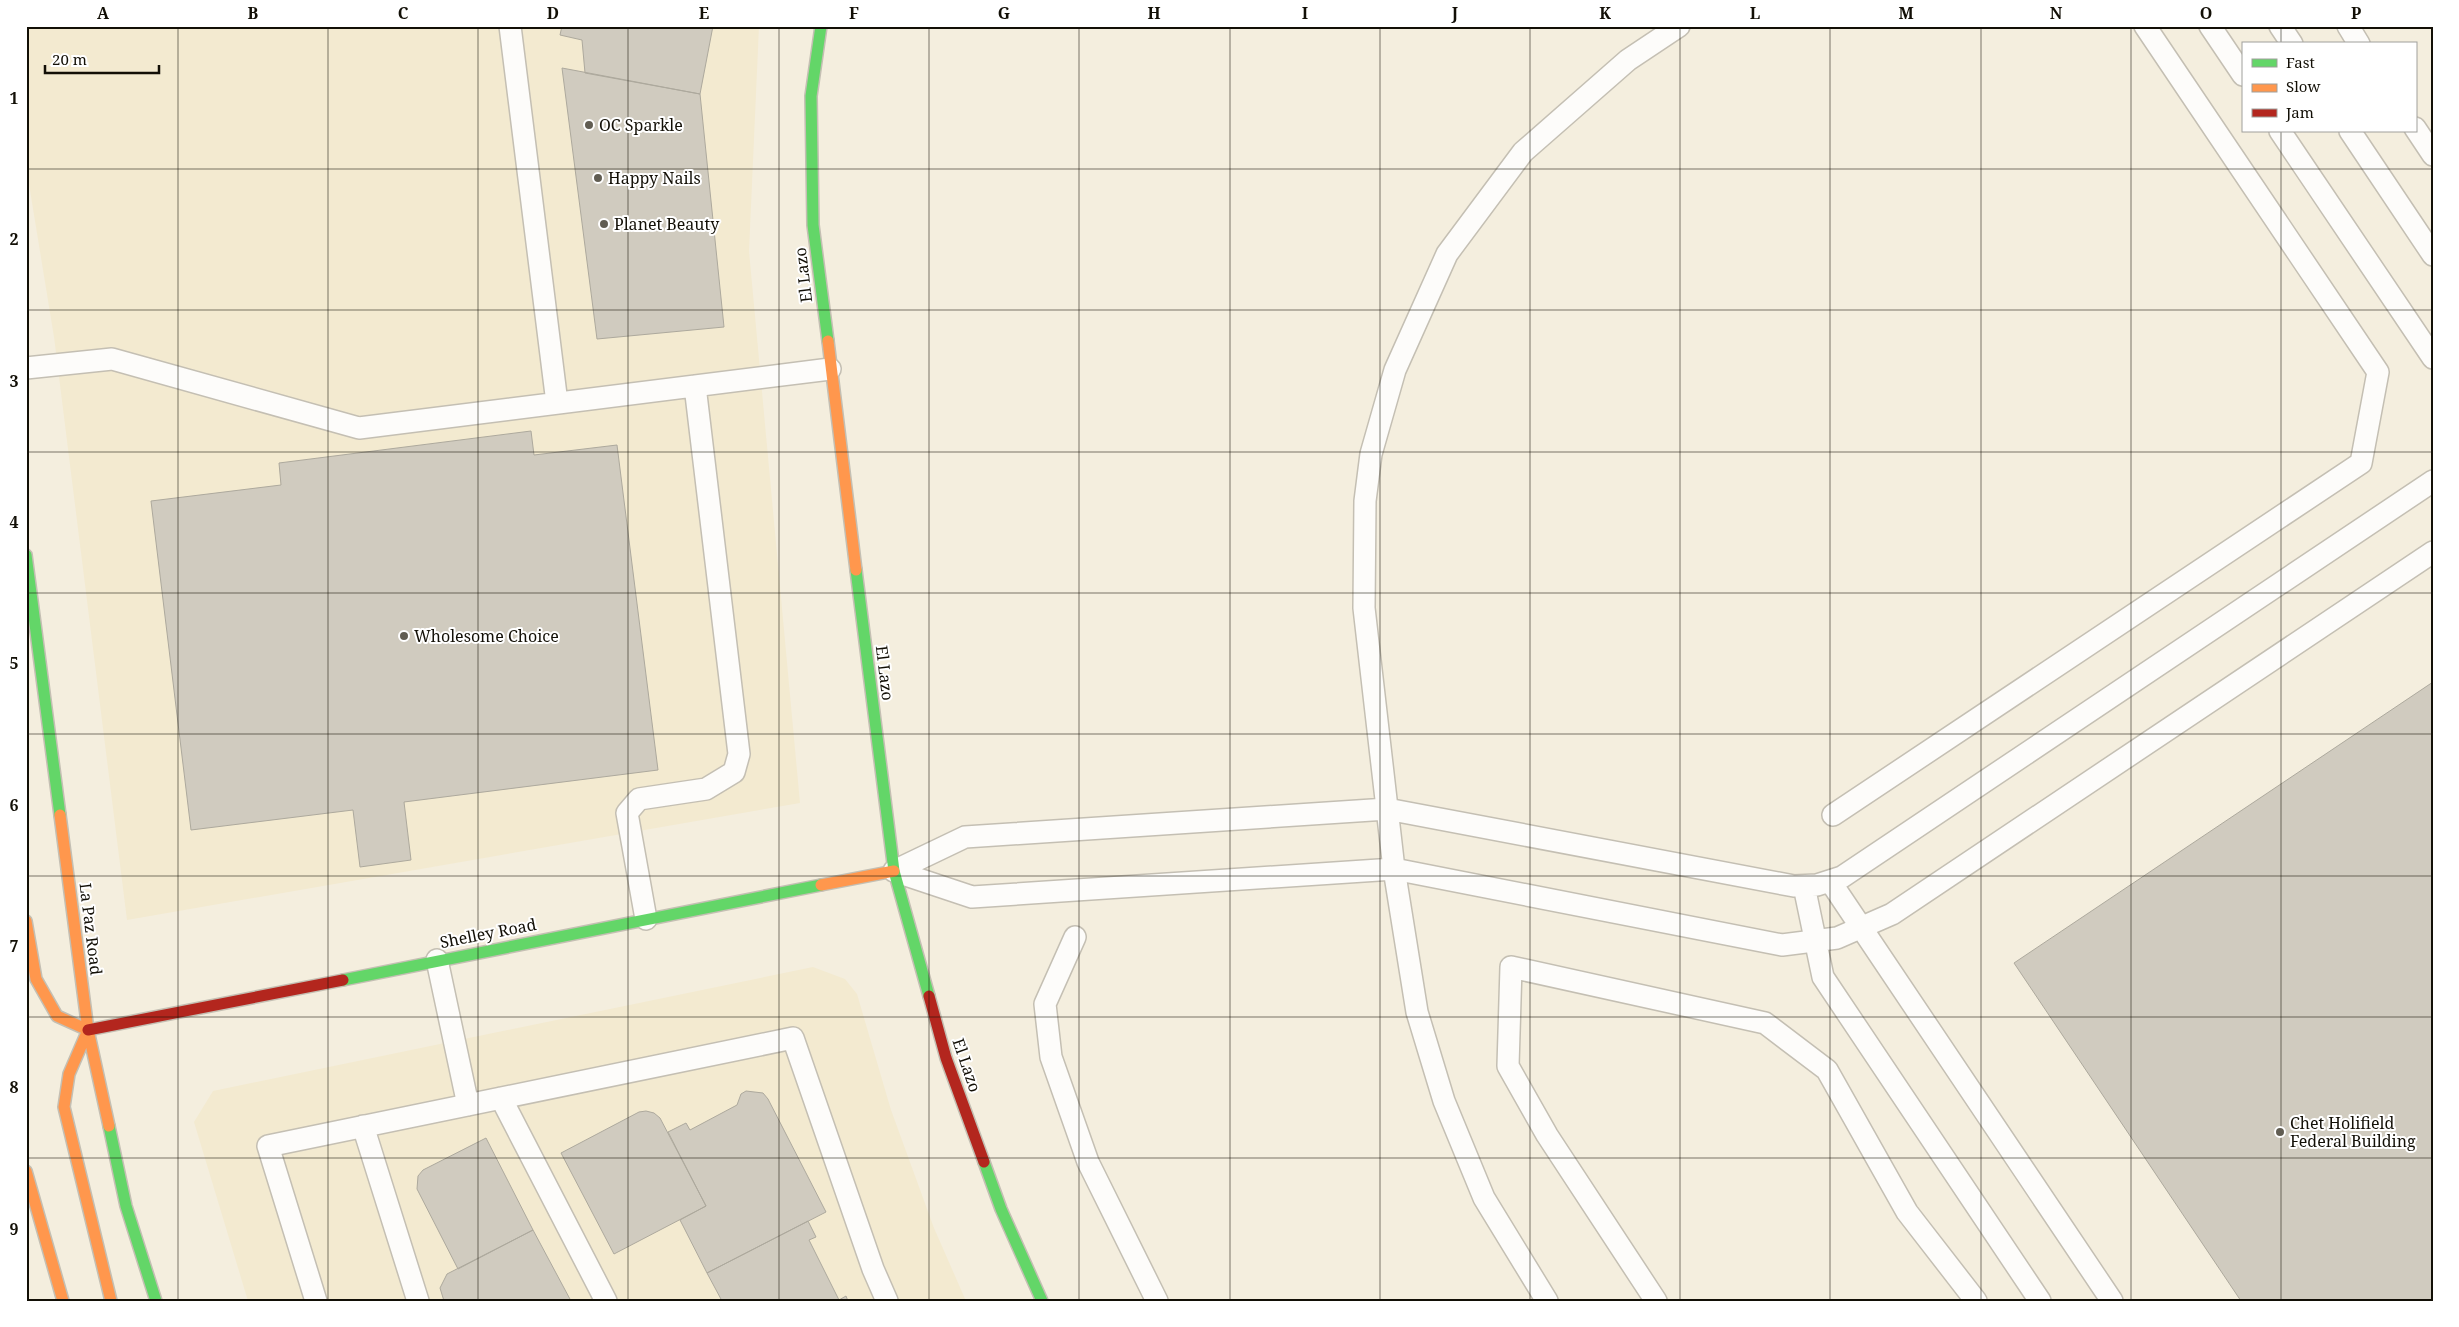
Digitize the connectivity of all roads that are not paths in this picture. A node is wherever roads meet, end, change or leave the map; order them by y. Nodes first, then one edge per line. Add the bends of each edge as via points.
1 (510, 26) edge
2 (821, 26) edge
3 (1679, 26) edge
4 (2145, 26) edge
5 (2210, 26) edge
6 (2280, 26) edge
7 (2348, 26) edge
8 (2291, 42) edge
9 (2358, 42) edge
10 (2242, 74) edge
11 (2416, 130) edge
12 (2281, 132) edge
13 (2351, 132) edge
14 (2433, 155) edge
15 (2433, 255) edge
16 (2433, 358) edge
17 (26, 368) edge
18 (830, 369) junction
19 (694, 386) junction
20 (558, 403) junction
21 (2433, 481) edge
22 (2433, 552) edge
23 (26, 555) edge
24 (33, 688) dead end
25 (45, 703) junction
26 (1387, 809) junction
27 (1833, 815) dead end
28 (1394, 869) junction
29 (894, 871) junction
30 (1830, 882) junction
31 (1804, 886) junction
32 (646, 919) junction
33 (26, 921) edge
34 (1861, 928) junction
35 (1075, 937) dead end
36 (1816, 940) junction
37 (437, 960) junction
38 (88, 1030) junction
39 (501, 1098) junction
40 (468, 1105) junction
41 (363, 1126) junction
42 (26, 1171) edge
43 (63, 1301) edge
44 (111, 1301) edge
45 (156, 1301) edge
46 (316, 1301) edge
47 (418, 1301) edge
48 (606, 1301) edge
49 (887, 1301) edge
50 (1042, 1301) edge
51 (1158, 1301) edge
52 (1547, 1301) edge
53 (1656, 1301) edge
54 (1976, 1301) edge
55 (2040, 1301) edge
56 (2112, 1301) edge

1 - 20 lane
2 - 18 street, El Lazo via 811,96 813,225
3 - 26 lane via 1628,60 1523,152 1447,254 1400,354 1371,454 1365,501 1364,608
4 - 27 lane via 2378,372 2361,464
5 - 10 lane
6 - 8 lane
7 - 9 lane
11 - 14 lane
12 - 16 lane
13 - 15 lane
17 - 20 lane via 112,360 359,428
18 - 19 lane
18 - 29 street, El Lazo
19 - 20 lane
19 - 32 lane via 739,754 734,772 706,789 639,799 627,813
21 - 30 lane via 1842,878
22 - 34 lane via 1892,914
23 - 25 street, La Paz Road
24 - 25 street
25 - 38 street, La Paz Road
26 - 28 lane
26 - 29 lane via 965,837
26 - 31 lane
28 - 29 lane via 972,897
28 - 36 lane via 1782,945
28 - 52 lane via 1417,1012 1444,1101 1484,1198
29 - 32 street, Shelley Road
29 - 50 street, El Lazo via 946,1058 1001,1208
30 - 31 lane
30 - 34 lane
31 - 36 lane
32 - 37 street, Shelley Road
33 - 38 street via 36,978 57,1016
34 - 36 lane via 1837,938
34 - 56 lane
35 - 51 lane via 1045,1004 1051,1057 1088,1162
36 - 55 lane via 1824,977
37 - 38 street, Shelley Road
37 - 40 lane
38 - 44 street via 69,1074 64,1107
38 - 45 street, La Paz Road via 126,1206
39 - 40 lane
39 - 48 lane
39 - 49 lane via 793,1038
40 - 41 lane
41 - 46 lane via 268,1146
41 - 47 lane
42 - 43 street
53 - 54 lane via 1547,1135 1508,1066 1511,967 1765,1023 1827,1070 1906,1212

